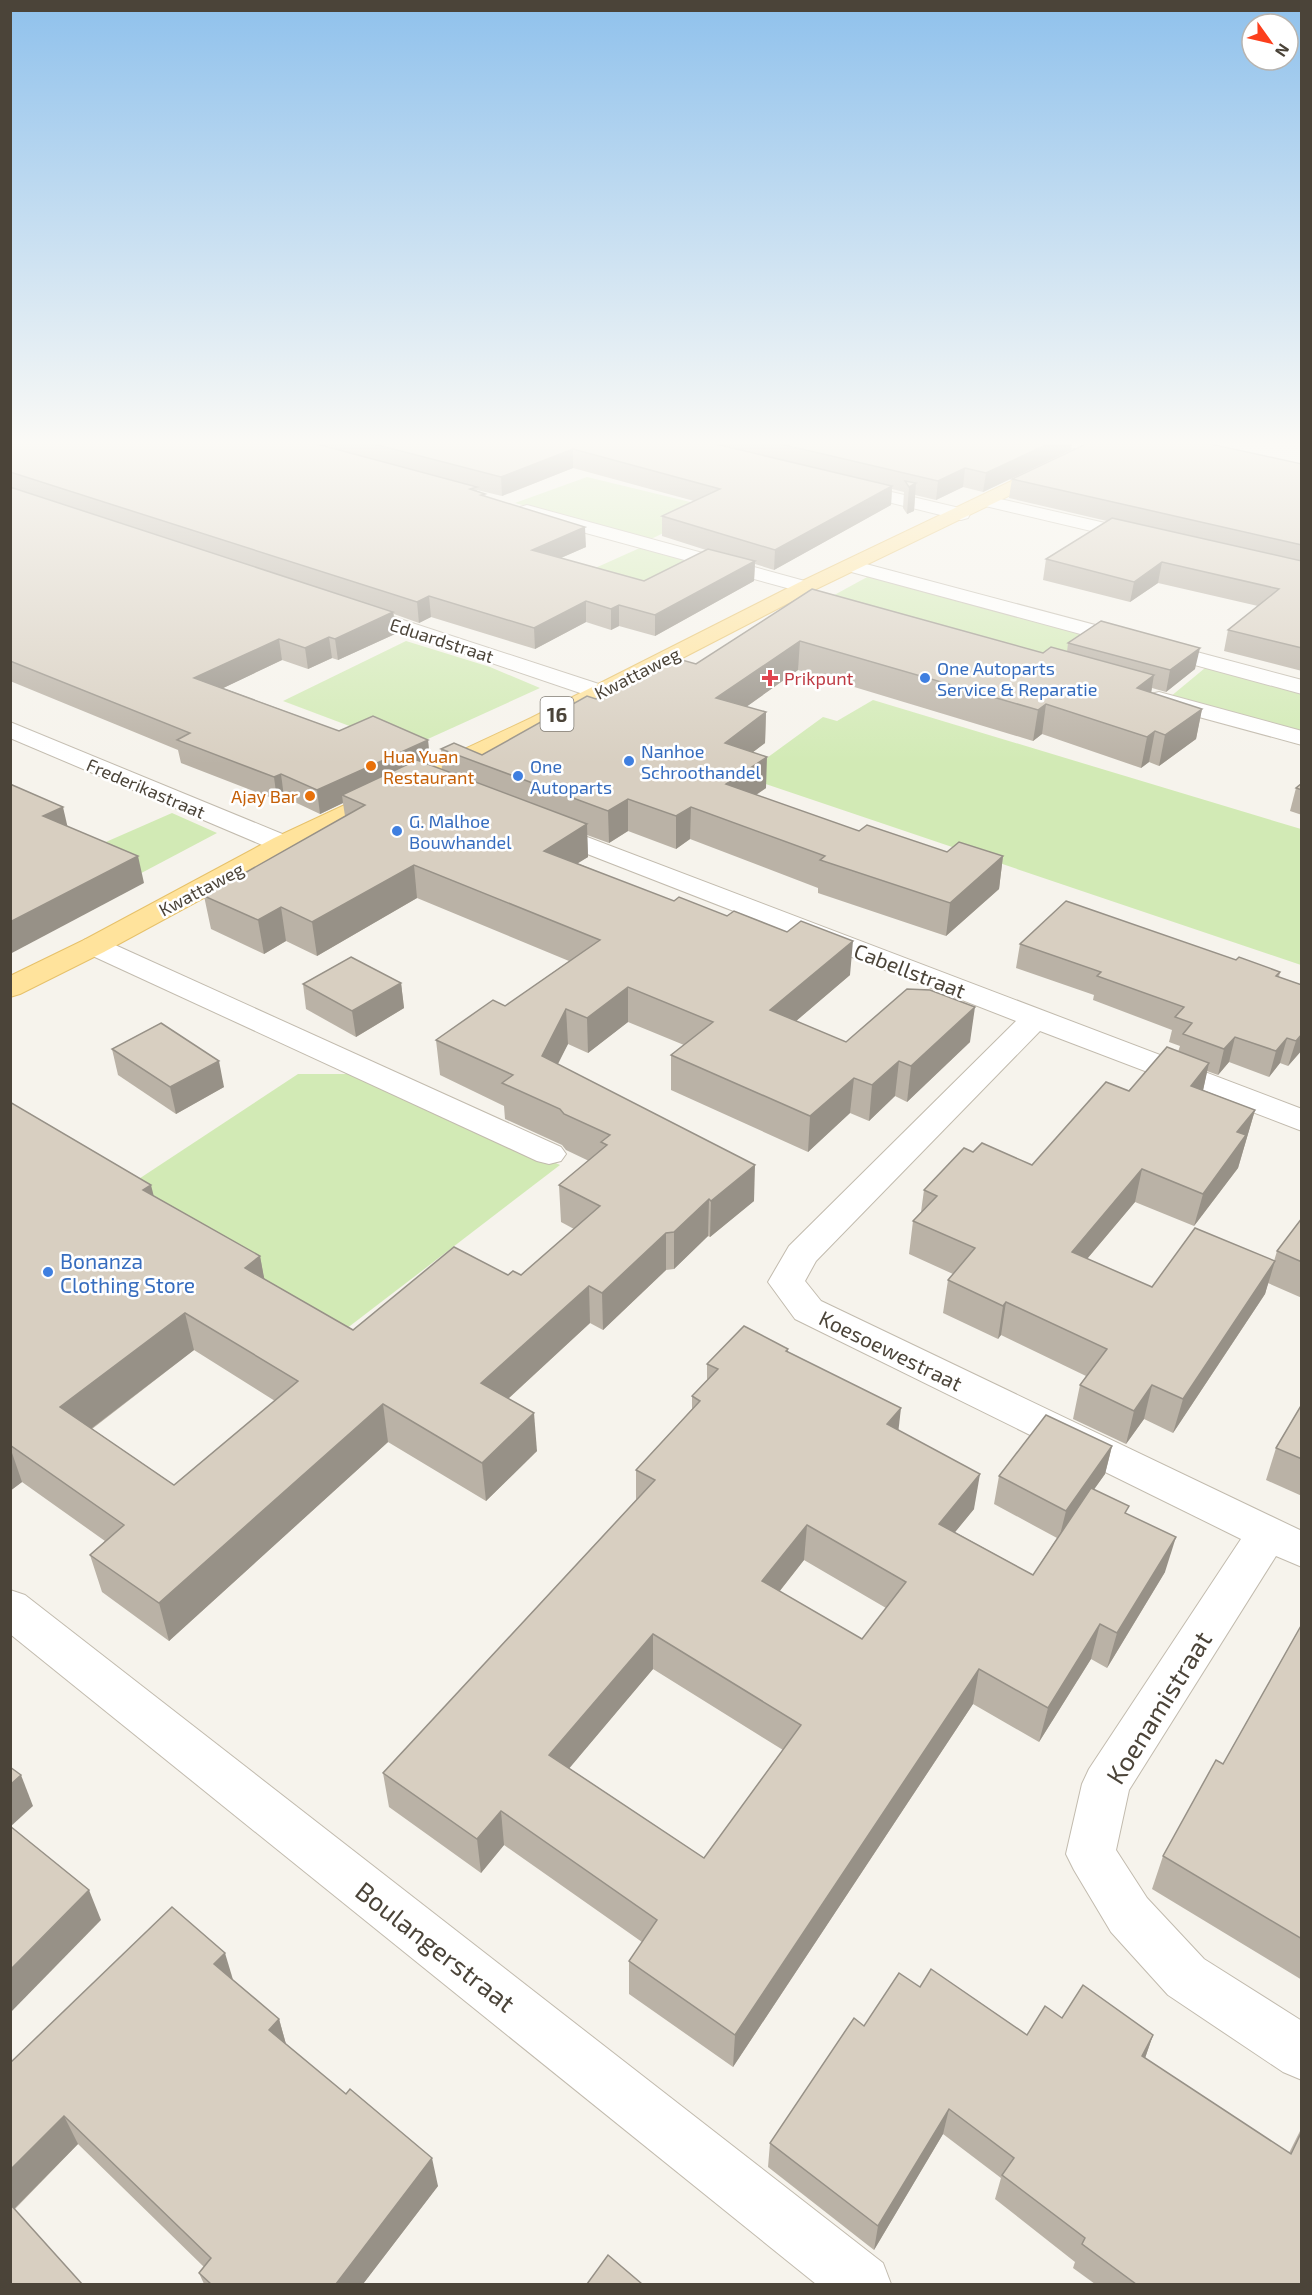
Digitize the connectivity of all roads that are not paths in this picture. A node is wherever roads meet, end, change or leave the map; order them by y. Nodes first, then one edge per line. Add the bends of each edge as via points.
1 (655, 550) edge
2 (885, 550) edge
3 (851, 566) junction
4 (796, 592) junction
5 (328, 602) edge
6 (821, 606) edge
7 (1302, 687) edge
8 (600, 692) junction
9 (1142, 694) edge
10 (10, 729) edge
11 (1302, 738) edge
12 (418, 780) junction
13 (451, 792) edge
14 (517, 818) edge
15 (283, 844) junction
16 (94, 946) junction
17 (10, 988) edge
18 (1036, 1018) junction
19 (1302, 1121) edge
20 (549, 1154) dead end
21 (1285, 1542) edge
22 (10, 1608) edge
23 (1302, 2053) edge
24 (862, 2284) edge

1 - 4 street
2 - 3 main road, Kwattaweg / 16
3 - 4 main road, Kwattaweg / 16
3 - 7 street
4 - 6 street
4 - 8 main road, Kwattaweg / 16
5 - 8 street, Eduardstraat
8 - 12 main road, Kwattaweg / 16
9 - 11 street
10 - 15 street, Frederikastraat
12 - 13 street
12 - 15 main road, Kwattaweg / 16
14 - 18 street, Cabellstraat
15 - 16 main road, Kwattaweg / 16
16 - 17 main road, Kwattaweg / 16
16 - 20 street
18 - 19 street, Cabellstraat
18 - 21 street, Koesoewestraat via 802,1254 786,1282 808,1310
21 - 23 street, Koenamistraat via 1106,1784 1091,1854 1129,1915 1186,1977
22 - 24 street, Boulangerstraat

